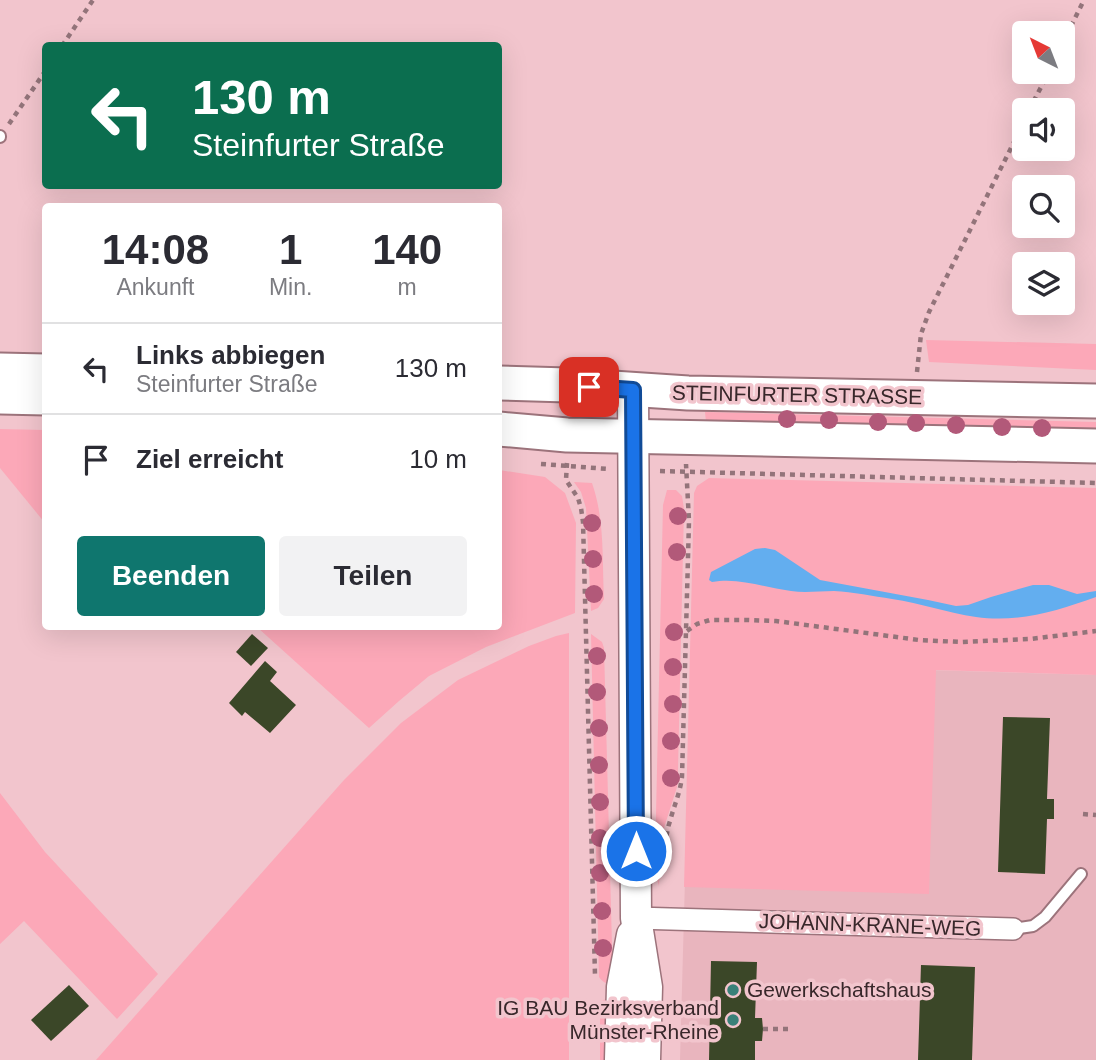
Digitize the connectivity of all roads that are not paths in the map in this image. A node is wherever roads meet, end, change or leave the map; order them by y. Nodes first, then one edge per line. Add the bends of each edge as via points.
1 (0, 370) edge
2 (42, 372) edge
3 (502, 383) edge
4 (633, 390) junction
5 (0, 397) edge
6 (42, 398) edge
7 (1096, 401) edge
8 (502, 429) edge
9 (632, 436) junction
10 (1096, 446) edge
11 (1081, 874) dead end
12 (636, 918) junction
13 (1013, 929) joint
14 (620, 1060) edge
15 (645, 1060) edge

1 - 2 main road
3 - 4 main road, STEINFURTER STRASSE
4 - 7 main road, STEINFURTER STRASSE
4 - 9 main road
5 - 6 main road
8 - 9 main road, STEINFURTER STRASSE
9 - 10 main road, STEINFURTER STRASSE
9 - 12 main road
11 - 13 lane, JOHANN-KRANE-WEG via 1045,917 1032,926
12 - 13 street, JOHANN-KRANE-WEG
12 - 14 main road via 621,987
12 - 15 main road via 647,987

